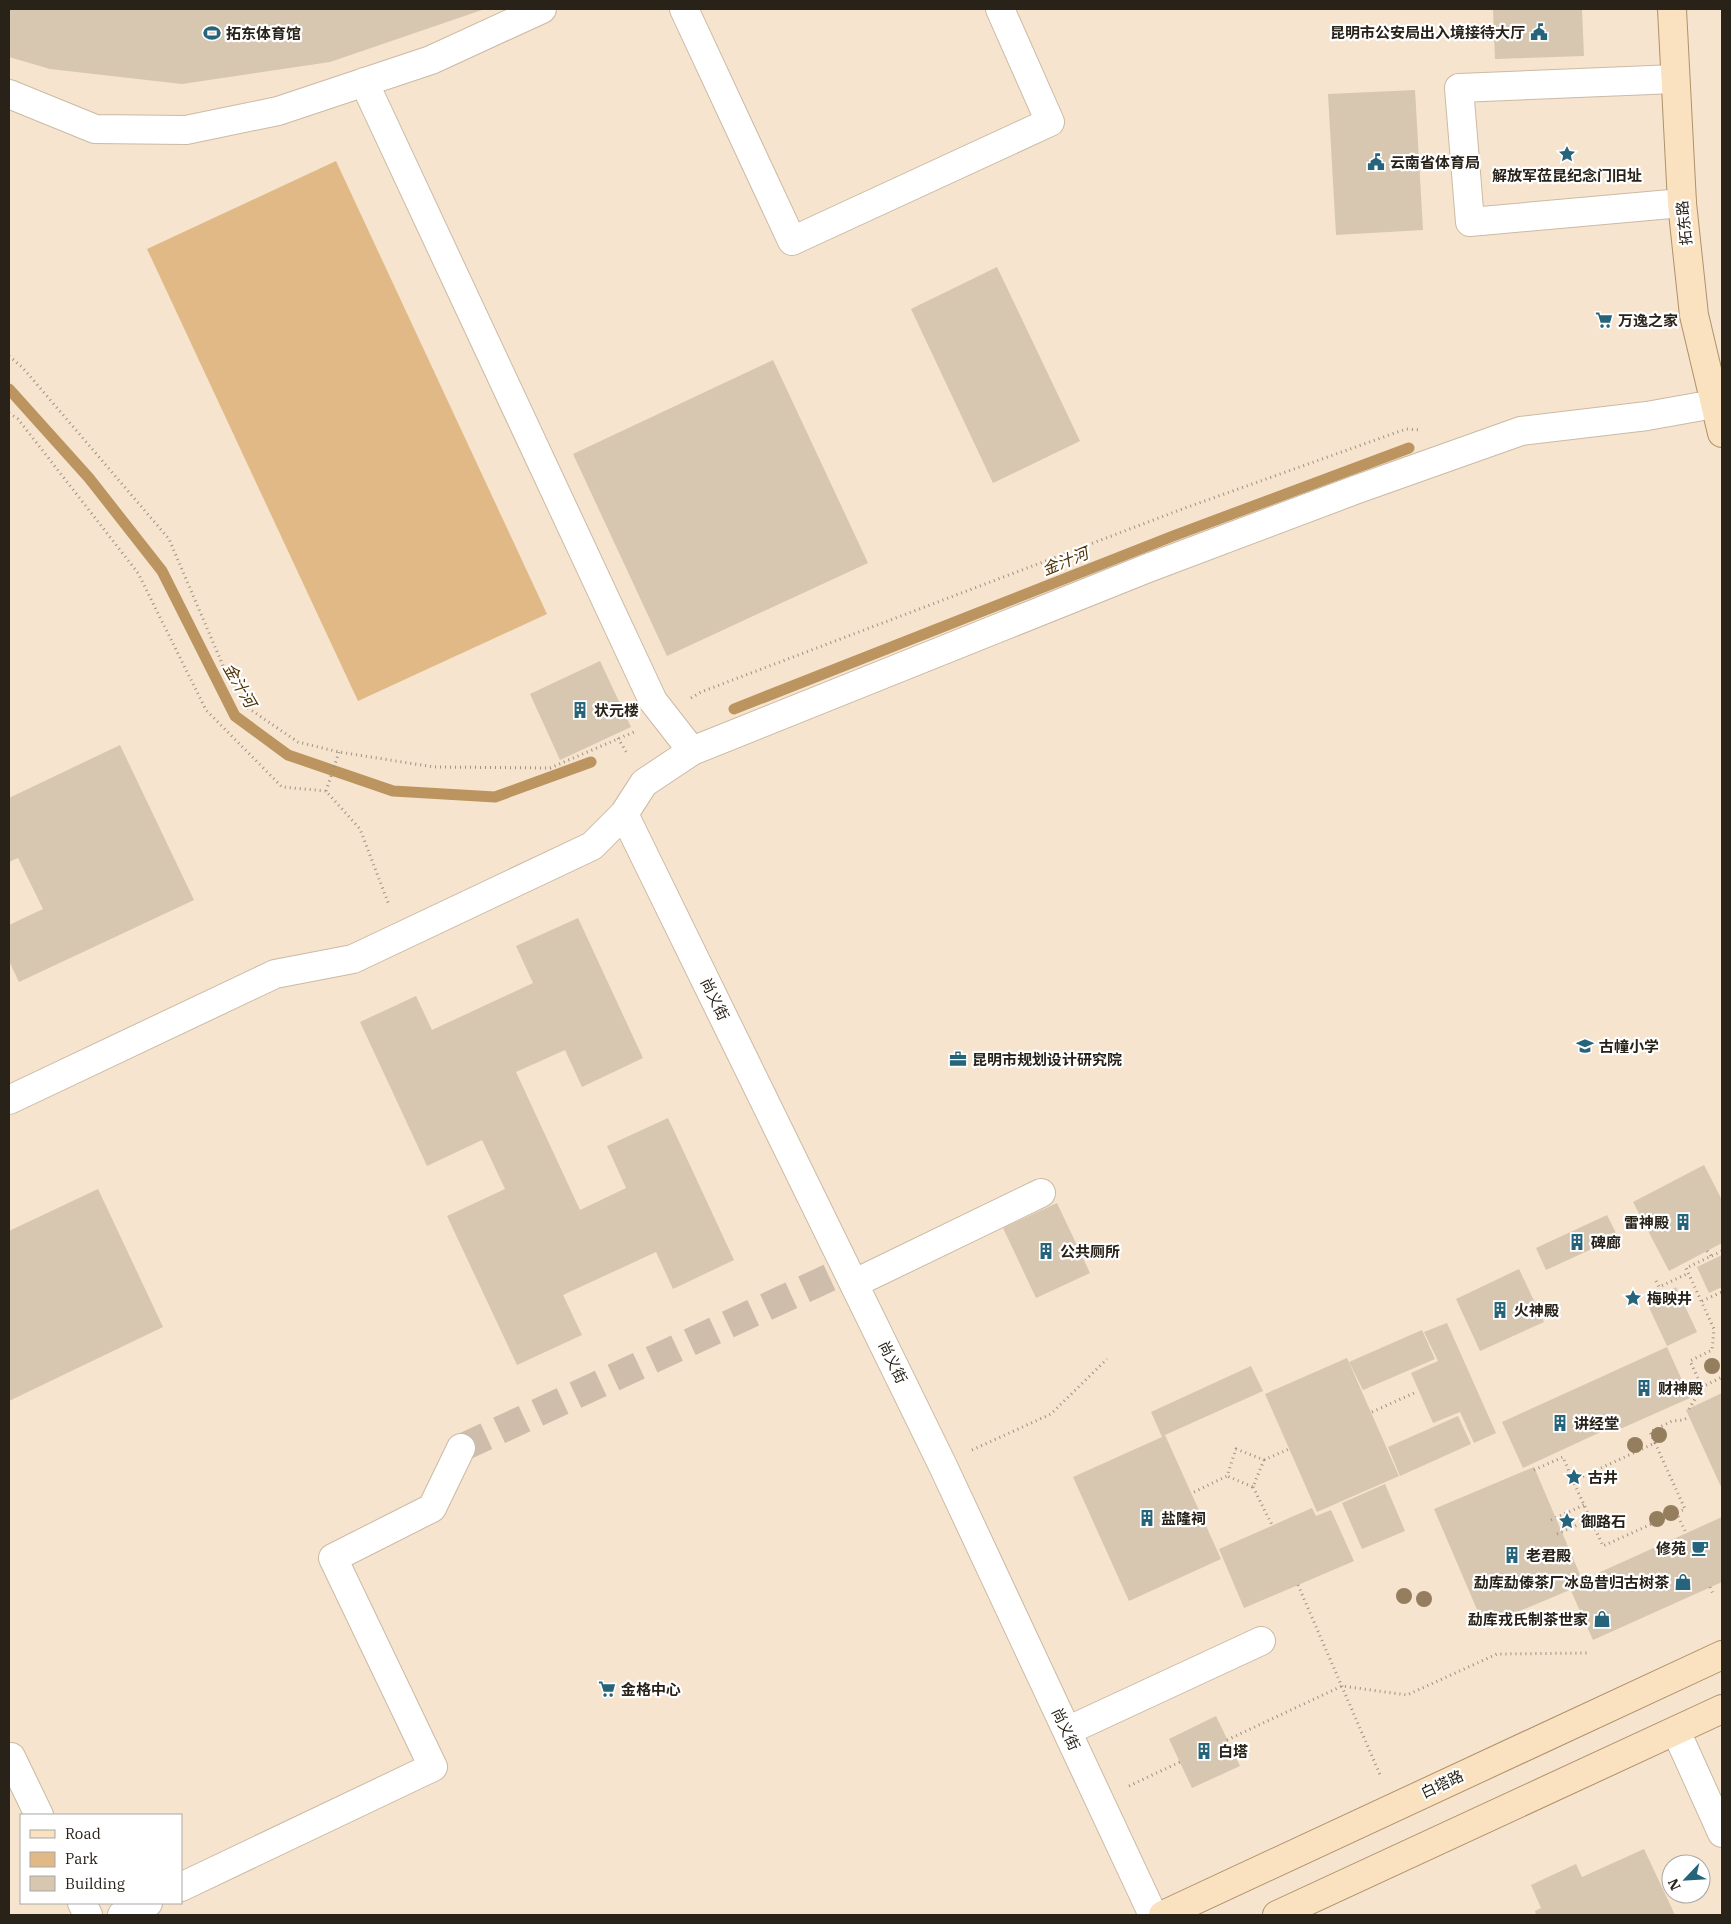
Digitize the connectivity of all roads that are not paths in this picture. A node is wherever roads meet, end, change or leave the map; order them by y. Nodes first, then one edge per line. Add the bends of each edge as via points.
1 (542, 9) edge
2 (684, 9) edge
3 (1000, 9) edge
4 (1672, 9) edge
5 (1675, 79) junction
6 (364, 82) junction
7 (9, 94) edge
8 (1682, 203) junction
9 (1714, 404) junction
10 (1722, 433) edge
11 (692, 751) junction
12 (624, 814) junction
13 (9, 1100) edge
14 (1041, 1193) dead end
15 (855, 1283) junction
16 (461, 1448) tunnel mouth
17 (1262, 1640) dead end
18 (1722, 1655) edge
19 (1722, 1710) edge
20 (1676, 1730) junction
21 (1067, 1731) junction
22 (12, 1757) dead end
23 (39, 1814) edge
24 (1722, 1833) edge
25 (182, 1887) edge
26 (146, 1904) edge
27 (122, 1915) edge
28 (1153, 1915) edge
29 (1163, 1915) edge
30 (1277, 1915) edge

1 - 6 street via 431,60
2 - 3 street via 792,241 1050,122
4 - 5 main road, 拓东路
5 - 8 main road, 拓东路
5 - 8 street via 1459,88 1470,222
6 - 7 street via 278,110 186,130 95,129
6 - 11 street via 649,692
8 - 9 main road, 拓东路 via 1694,315
9 - 10 main road, 拓东路
9 - 11 street via 1521,432 1148,568
11 - 12 street via 644,783
12 - 13 street via 592,846 353,959 275,974
12 - 15 street, 尚义街
14 - 15 street
15 - 21 street, 尚义街
16 - 25 street via 432,1508 333,1558 433,1768
17 - 21 street
18 - 29 main road, 白塔路
19 - 20 main road
20 - 24 street
20 - 30 main road
21 - 28 street, 尚义街
22 - 23 street
26 - 27 street

